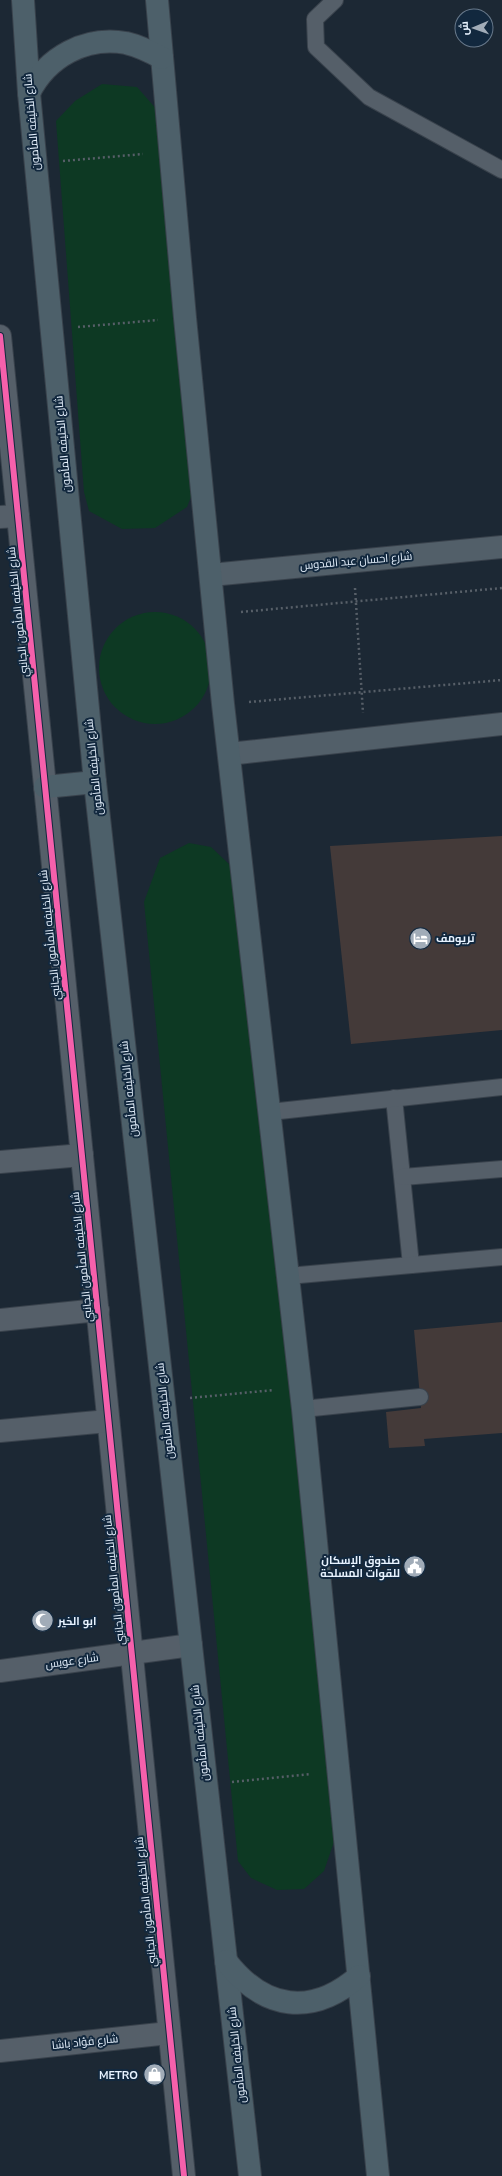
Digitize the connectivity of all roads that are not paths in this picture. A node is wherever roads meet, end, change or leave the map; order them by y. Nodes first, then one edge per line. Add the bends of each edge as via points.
1 (22, 0) edge
2 (157, 0) edge
3 (335, 0) edge
4 (162, 58) junction
5 (29, 93) junction
6 (502, 170) edge
7 (0, 336) edge
8 (9, 516) edge
9 (502, 547) edge
10 (211, 575) junction
11 (502, 724) edge
12 (229, 754) junction
13 (95, 782) junction
14 (45, 787) junction
15 (502, 1087) edge
16 (394, 1098) junction
17 (270, 1112) junction
18 (82, 1155) junction
19 (0, 1162) edge
20 (502, 1169) edge
21 (403, 1177) junction
22 (502, 1257) edge
23 (411, 1265) junction
24 (288, 1276) junction
25 (98, 1310) junction
26 (0, 1320) edge
27 (420, 1397) dead end
28 (302, 1398) junction
29 (108, 1421) junction
30 (0, 1431) edge
31 (191, 1645) junction
32 (132, 1653) junction
33 (0, 1671) edge
34 (226, 1961) junction
35 (359, 1976) junction
36 (169, 2033) junction
37 (0, 2051) edge
38 (184, 2176) edge
39 (250, 2176) edge
40 (378, 2176) edge

1 - 5 main road, شارع الخليفه المأمون
2 - 4 main road
3 - 6 lane via 315,19 316,47 369,97
4 - 5 main road via 126,43 93,43 66,53 48,66 36,78
4 - 10 main road
5 - 13 main road, شارع الخليفه المأمون
7 - 8 street, شارع الخليفه المأمون الجانبي
8 - 14 street, شارع الخليفه المأمون الجانبي
9 - 10 street, شارع احسان عبد القدوس
10 - 12 main road
11 - 12 street
12 - 17 main road
13 - 14 main road
13 - 31 main road, شارع الخليفه المأمون
14 - 18 street, شارع الخليفه المأمون الجانبي
15 - 16 lane
16 - 17 lane
16 - 21 lane
17 - 24 main road
18 - 19 street
18 - 25 street, شارع الخليفه المأمون الجانبي
20 - 21 lane
21 - 23 lane
22 - 23 lane
23 - 24 lane
24 - 28 main road
25 - 26 street
25 - 29 street, شارع الخليفه المأمون الجانبي
27 - 28 lane
28 - 35 main road
29 - 30 street
29 - 32 street, شارع الخليفه المأمون الجانبي
31 - 32 street, شارع عويس
31 - 34 main road, شارع الخليفه المأمون
32 - 33 street, شارع عويس
32 - 36 street, شارع الخليفه المأمون الجانبي
34 - 35 main road via 238,1977 253,1989 270,1998 289,2002 327,1998 345,1989
34 - 39 main road, شارع الخليفه المأمون
35 - 40 main road
36 - 37 street, شارع فؤاد باشا
36 - 38 street, شارع الخليفه المأمون الجانبي

